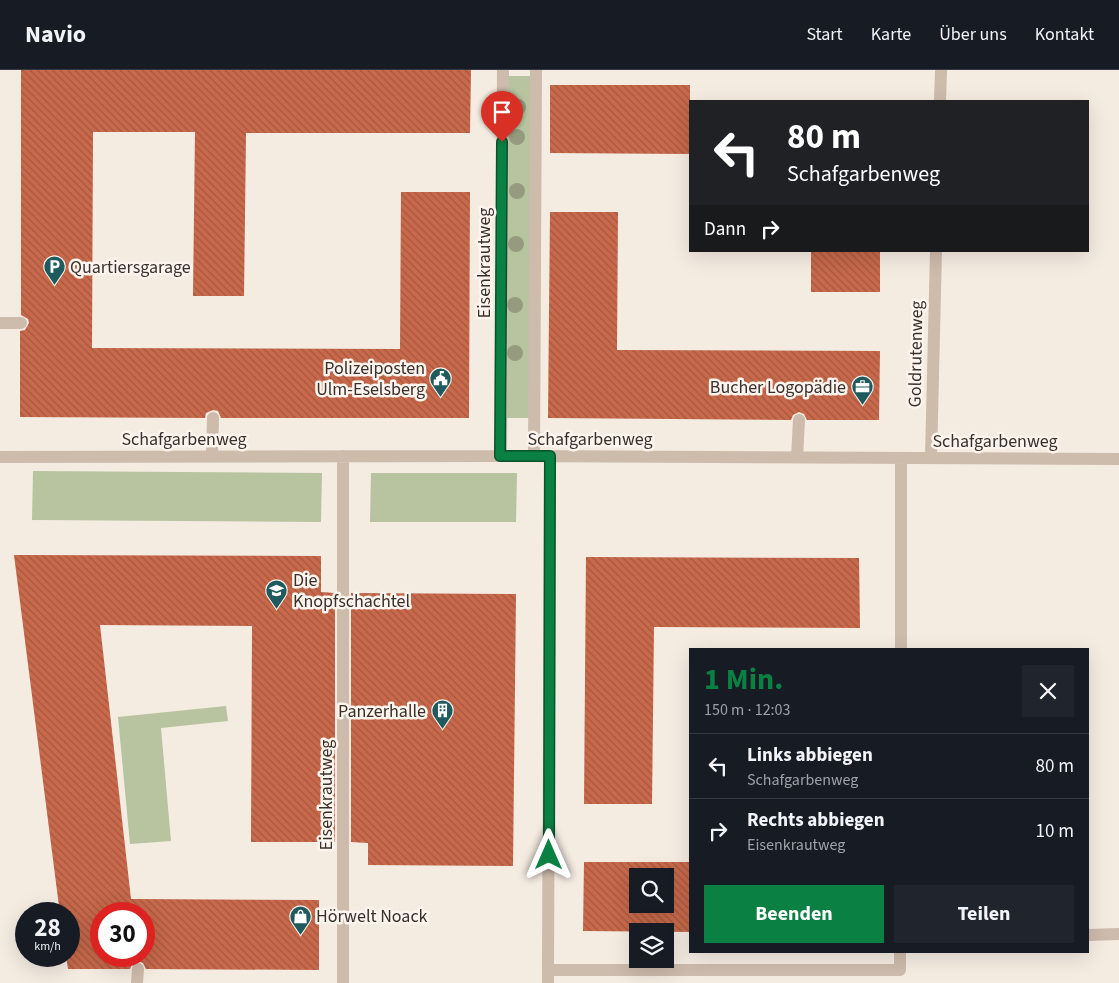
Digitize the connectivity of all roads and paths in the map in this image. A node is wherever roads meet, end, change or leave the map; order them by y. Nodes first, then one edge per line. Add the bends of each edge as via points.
1 (503, 70) edge
2 (536, 70) edge
3 (941, 70) edge
4 (940, 100) edge
5 (936, 252) edge
6 (0, 323) edge
7 (20, 323) dead end
8 (213, 418) dead end
9 (798, 420) dead end
10 (212, 456) junction
11 (343, 456) junction
12 (500, 456) junction
13 (534, 456) junction
14 (550, 456) junction
15 (0, 457) edge
16 (797, 457) junction
17 (902, 458) junction
18 (931, 458) junction
19 (1119, 459) edge
20 (901, 648) edge
21 (1089, 934) edge
22 (1119, 934) edge
23 (900, 953) edge
24 (138, 969) dead end
25 (548, 976) edge
26 (137, 983) edge
27 (343, 983) edge

1 - 12 street, Eisenkrautweg
2 - 13 street
3 - 4 street
5 - 18 street, Goldrutenweg
6 - 7 street
8 - 10 street
9 - 16 street
10 - 11 street, Schafgarbenweg
10 - 15 street, Schafgarbenweg
11 - 12 street, Schafgarbenweg
11 - 27 street, Eisenkrautweg
12 - 13 street, Schafgarbenweg
13 - 14 street, Schafgarbenweg
14 - 16 street, Schafgarbenweg
14 - 25 street
16 - 17 street, Schafgarbenweg
17 - 18 street, Schafgarbenweg
17 - 20 street
18 - 19 street, Schafgarbenweg
21 - 22 street
23 - 25 street via 900,970
24 - 26 street

